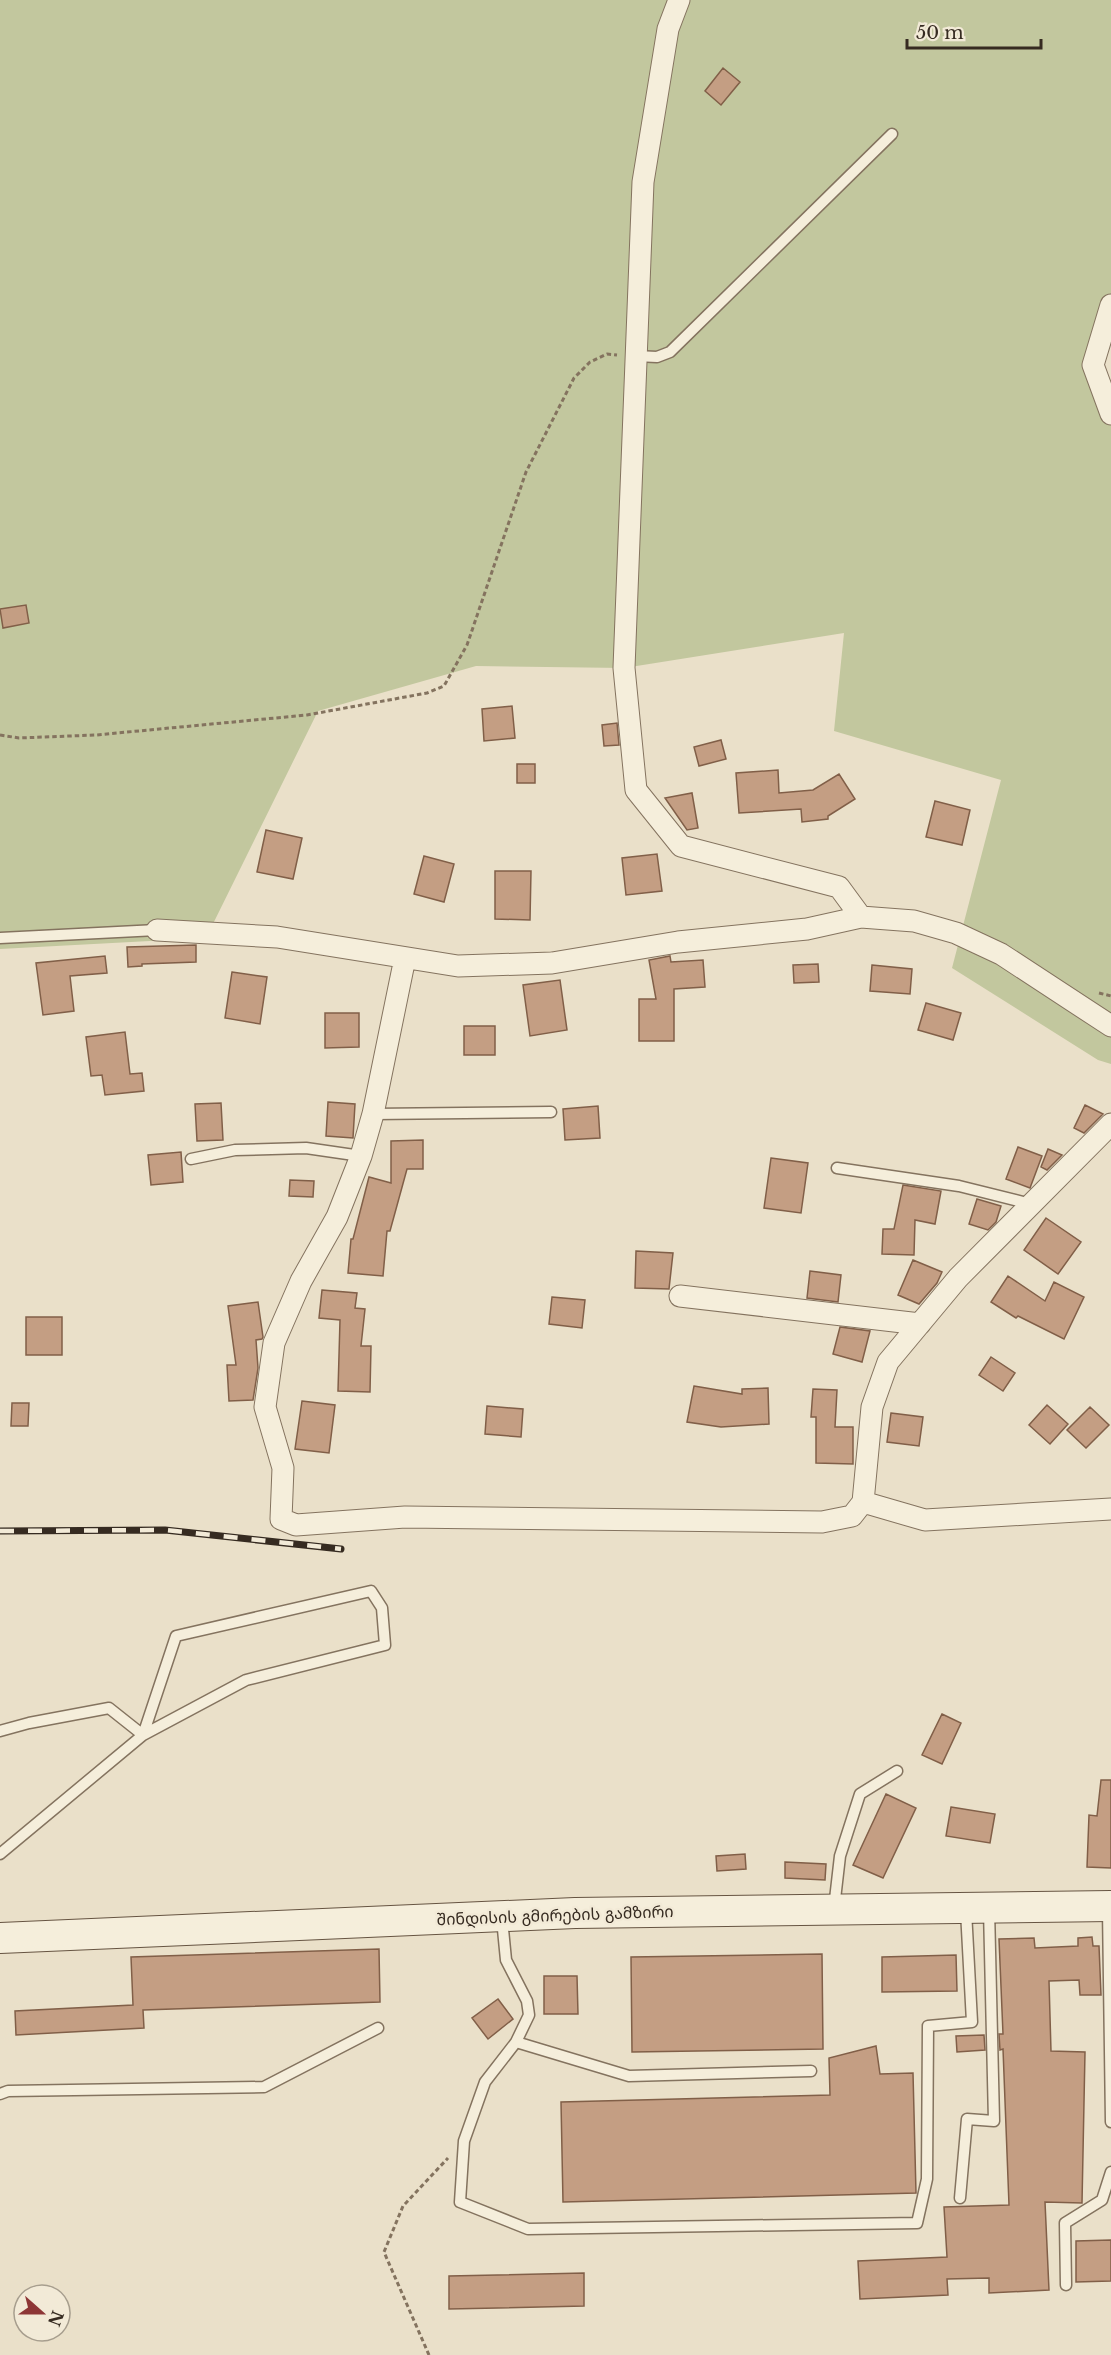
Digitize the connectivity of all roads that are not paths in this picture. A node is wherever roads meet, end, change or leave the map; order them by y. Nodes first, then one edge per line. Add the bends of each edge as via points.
1 (679, 0) edge
2 (892, 134) dead end
3 (1111, 305) edge
4 (636, 356) junction
5 (1111, 414) edge
6 (861, 917) junction
7 (157, 930) joint
8 (0, 938) edge
9 (405, 958) junction
10 (1111, 1026) edge
11 (551, 1112) dead end
12 (373, 1114) junction
13 (1111, 1124) edge
14 (361, 1156) junction
15 (191, 1159) dead end
16 (837, 1168) dead end
17 (1031, 1204) junction
18 (680, 1296) dead end
19 (920, 1324) junction
20 (863, 1502) junction
21 (1111, 1509) edge
22 (0, 1731) edge
23 (143, 1735) junction
24 (897, 1771) dead end
25 (0, 1854) edge
26 (978, 1906) junction
27 (1110, 1906) edge
28 (834, 1908) junction
29 (501, 1916) junction
30 (0, 1938) edge
31 (378, 2028) dead end
32 (516, 2042) junction
33 (811, 2071) dead end
34 (0, 2094) edge
35 (1111, 2122) edge
36 (1111, 2172) edge
37 (960, 2198) dead end
38 (1066, 2285) dead end

1 - 4 street via 668,29 643,182
2 - 4 lane via 670,352 657,357
3 - 5 street via 1093,365
4 - 6 street via 624,668 636,790 681,846 839,887
6 - 9 street via 807,929 678,942 552,963 458,966
6 - 10 street via 914,921 956,933 1001,954
7 - 8 lane
7 - 9 street via 276,937
9 - 12 street
11 - 12 lane
12 - 14 street
13 - 17 street
14 - 15 lane via 306,1148 235,1150
14 - 20 street via 337,1217 301,1281 274,1343 264,1407 283,1468 281,1519 296,1525 405,1517 822,1522 852,1516
16 - 17 lane via 959,1186
17 - 19 street via 958,1278
18 - 19 street
19 - 20 street via 888,1362 872,1407
20 - 21 street via 925,1520
22 - 23 lane via 110,1708
23 - 23 lane via 246,1680 385,1645 382,1608 371,1591 176,1636
23 - 25 lane
24 - 28 lane via 860,1794 840,1856
26 - 27 main road, შინდისის გმირების გამზირი
26 - 28 main road, შინდისის გმირების გამზირი
26 - 32 lane via 972,2022 928,2026 927,2179 917,2223 528,2229 460,2202 464,2141 484,2082
26 - 37 lane via 994,2121 967,2119
27 - 35 lane
28 - 29 main road, შინდისის გმირების გამზირი
29 - 30 main road, შინდისის გმირების გამზირი
29 - 32 lane via 506,1960 529,2014
31 - 34 lane via 264,2087
32 - 33 lane via 629,2076
36 - 38 lane via 1102,2200 1065,2223

